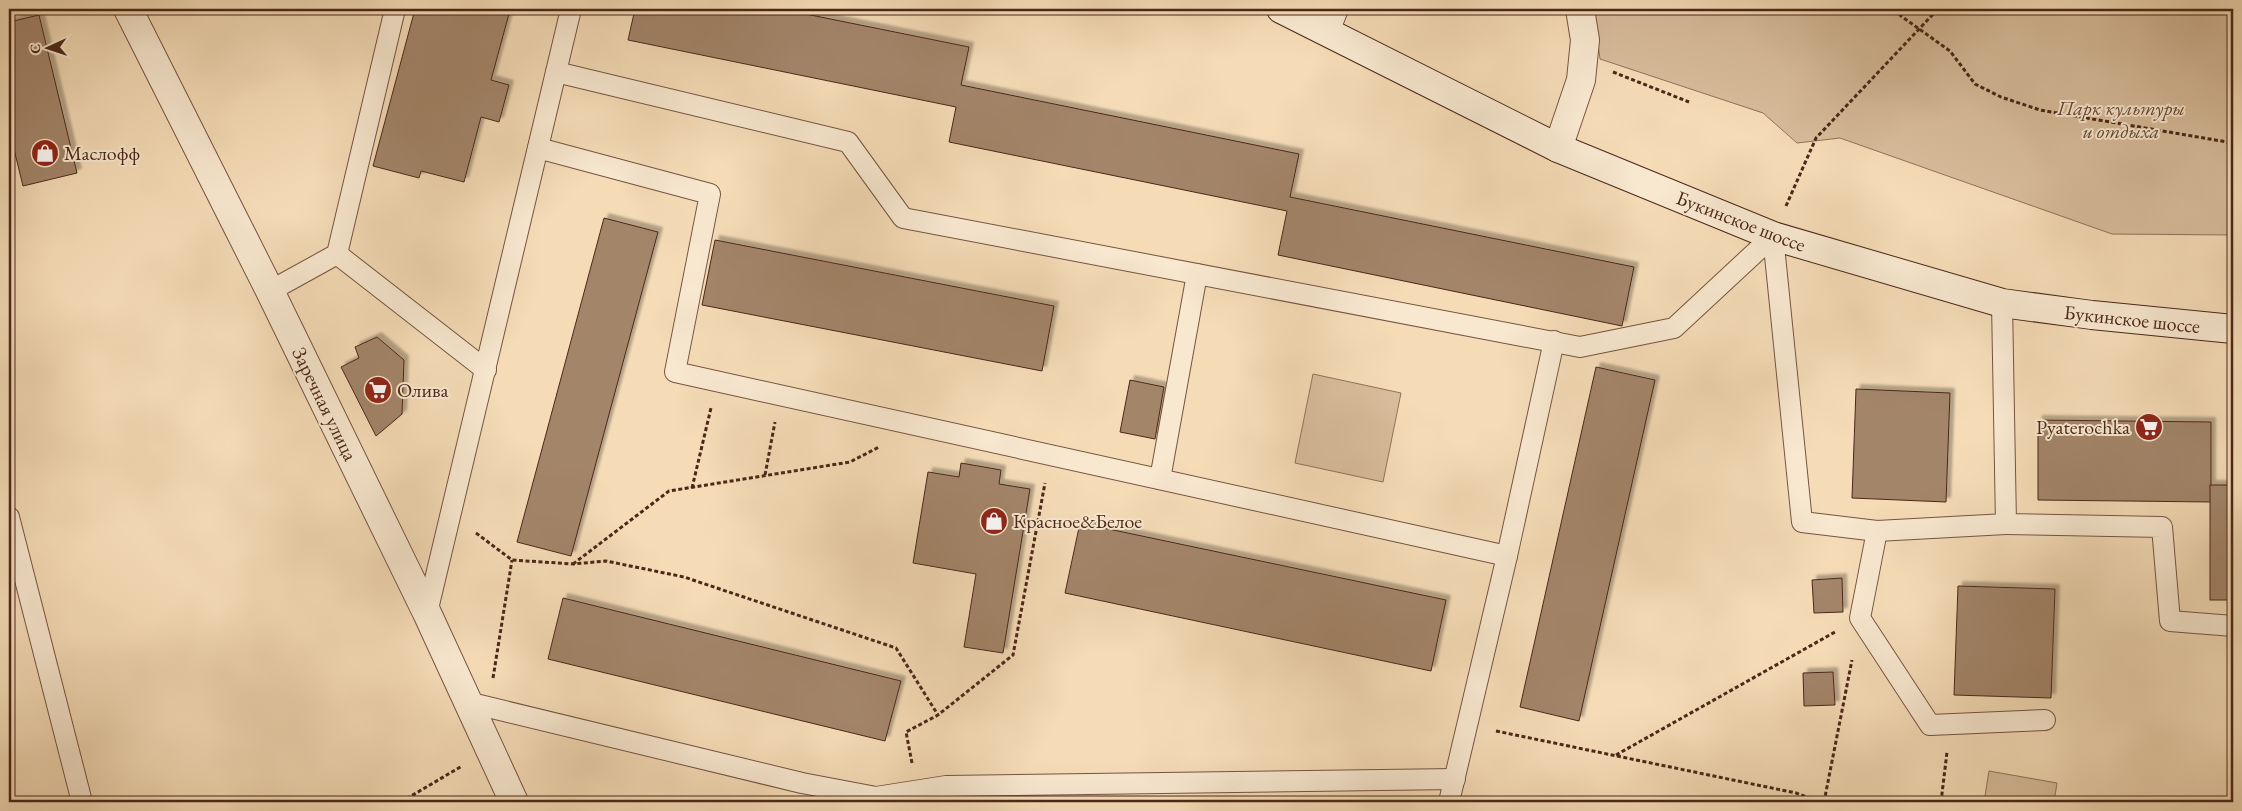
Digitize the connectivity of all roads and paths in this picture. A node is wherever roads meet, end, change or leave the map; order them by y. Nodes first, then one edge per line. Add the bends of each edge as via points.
1 (128, 9) edge
2 (395, 9) edge
3 (571, 9) edge
4 (1281, 9) edge
5 (1580, 9) edge
6 (1895, 9) edge
7 (1938, 9) edge
8 (1334, 20) edge
9 (1920, 28) junction
10 (1583, 60) junction
11 (556, 72) junction
12 (1689, 102) dead end
13 (2233, 143) edge
14 (538, 148) junction
15 (1558, 148) junction
16 (1773, 236) junction
17 (337, 254) junction
18 (1197, 274) junction
19 (270, 291) junction
20 (2002, 304) junction
21 (2233, 329) edge
22 (1554, 341) junction
23 (486, 370) junction
24 (717, 381) junction
25 (780, 395) junction
26 (922, 427) junction
27 (1050, 455) junction
28 (765, 475) junction
29 (1160, 479) junction
30 (692, 488) junction
31 (451, 513) junction
32 (9, 517) edge
33 (2006, 524) junction
34 (1878, 531) junction
35 (1508, 556) junction
36 (512, 560) junction
37 (573, 564) junction
38 (426, 613) junction
39 (1860, 618) junction
40 (2233, 626) edge
41 (478, 704) junction
42 (938, 715) junction
43 (2045, 720) dead end
44 (1951, 724) junction
45 (1468, 725) junction
46 (1615, 756) junction
47 (465, 764) dead end
48 (1455, 780) junction
49 (917, 791) junction
50 (986, 794) edge
51 (82, 802) edge
52 (401, 802) edge
53 (514, 802) edge
54 (1449, 802) edge
55 (1820, 802) edge
56 (1824, 802) edge
57 (1940, 802) edge

1 - 19 street, Заречная улица
2 - 17 lane
3 - 11 lane
4 - 8 street, Букинское шоссе
5 - 10 street via 1585,40
6 - 9 path
7 - 9 path
8 - 15 street, Букинское шоссе
9 - 13 path via 1950,51 1975,84 2001,97 2040,110
9 - 16 path via 1816,138
10 - 12 path
10 - 15 street via 1581,80
11 - 14 lane
11 - 18 lane via 848,142 903,218
14 - 23 lane
14 - 24 lane via 710,194 675,372
15 - 16 street, Букинское шоссе
16 - 20 street, Букинское шоссе
16 - 22 lane via 1674,328 1580,347
16 - 34 lane via 1802,522
17 - 19 lane
17 - 23 lane
18 - 22 lane
18 - 29 lane
19 - 38 street, Заречная улица
20 - 21 street, Букинское шоссе
20 - 33 lane
22 - 35 lane
23 - 31 lane
24 - 25 lane
24 - 30 path
25 - 26 lane
25 - 28 path
26 - 27 lane
26 - 28 path via 850,462
27 - 29 lane
27 - 42 path via 1013,655
28 - 30 path
29 - 35 lane
30 - 37 path via 669,491
31 - 36 path
31 - 38 lane
32 - 51 lane
33 - 34 lane
33 - 40 lane via 2162,527 2170,621
34 - 39 lane
35 - 45 lane
36 - 37 path
36 - 41 path
37 - 42 path via 606,561 684,577 896,648
38 - 41 street, Заречная улица
39 - 44 lane via 1930,725
39 - 46 path
39 - 56 path
41 - 49 lane via 811,785 876,797
41 - 53 street, Заречная улица
42 - 49 path via 906,732
43 - 44 lane
44 - 57 path
45 - 46 path
45 - 48 lane
46 - 55 path via 1796,793
47 - 52 path
48 - 50 lane
48 - 54 lane
49 - 50 lane via 946,786

